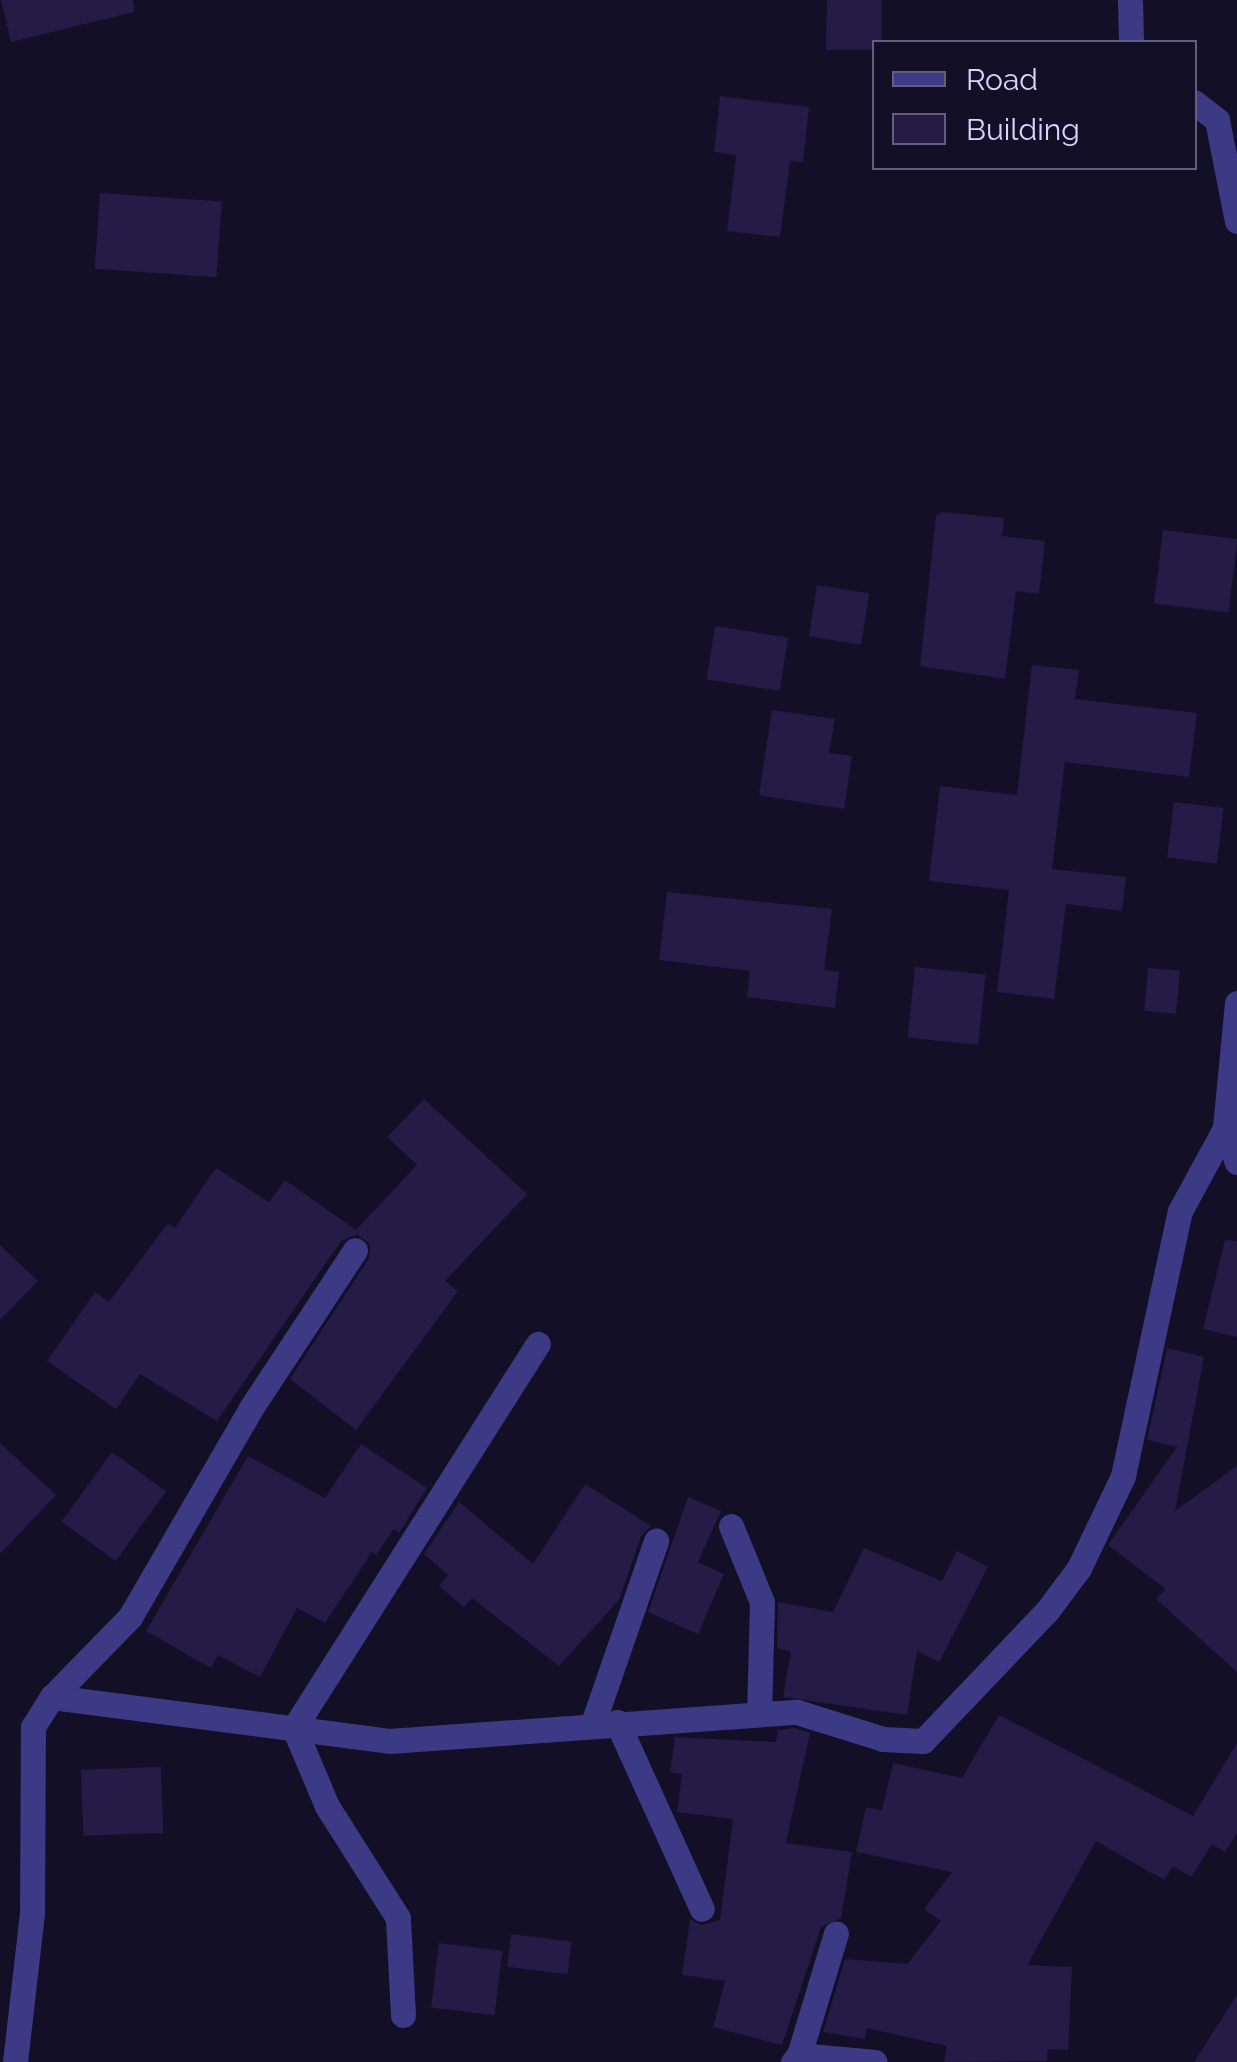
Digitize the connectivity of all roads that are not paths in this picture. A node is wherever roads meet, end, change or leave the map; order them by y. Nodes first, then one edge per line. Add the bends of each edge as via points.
1 (1130, 0) edge
2 (1131, 40) edge
3 (1197, 104) edge
4 (1237, 221) edge
5 (1237, 1003) edge
6 (1225, 1128) junction
7 (1237, 1162) edge
8 (355, 1250) dead end
9 (538, 1344) dead end
10 (731, 1526) dead end
11 (656, 1541) dead end
12 (52, 1697) junction
13 (759, 1713) junction
14 (605, 1722) junction
15 (294, 1728) junction
16 (702, 1908) dead end
17 (836, 1933) dead end
18 (403, 2016) dead end
19 (796, 2058) edge
20 (15, 2062) edge
21 (875, 2062) edge

1 - 2 street
3 - 4 street via 1216,120
5 - 6 street
6 - 7 street
6 - 13 street via 1180,1211 1123,1476 1079,1568 1047,1610 922,1741 883,1738 797,1712
8 - 12 street via 251,1408 130,1618
9 - 15 street
10 - 13 street via 762,1602
11 - 14 street
12 - 15 street
12 - 20 street via 32,1727 32,1912
13 - 14 street
14 - 15 street via 389,1741
14 - 16 street
15 - 18 street via 327,1806 398,1918
17 - 19 street
19 - 21 street

